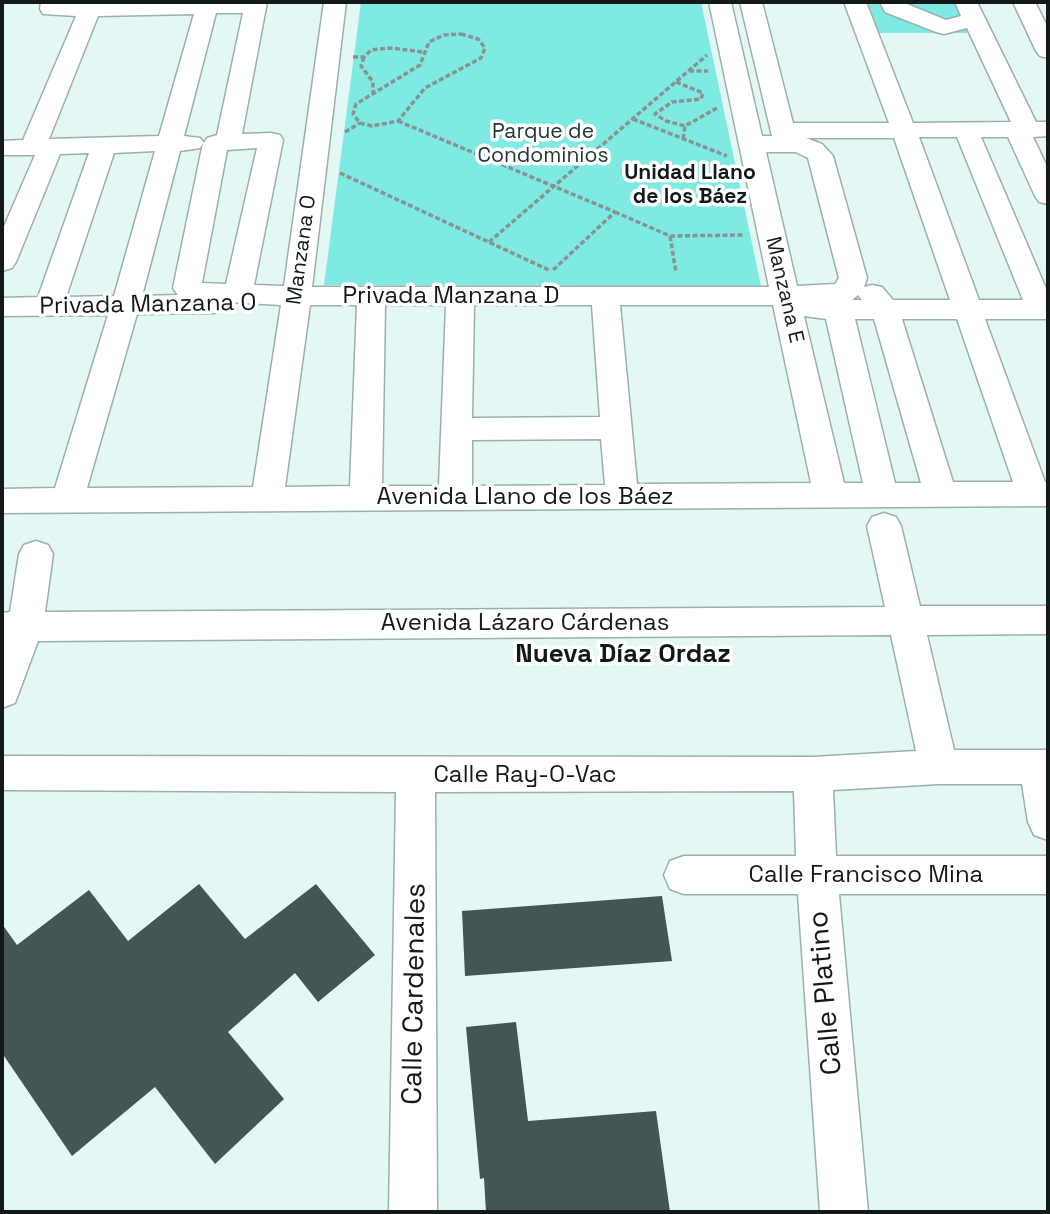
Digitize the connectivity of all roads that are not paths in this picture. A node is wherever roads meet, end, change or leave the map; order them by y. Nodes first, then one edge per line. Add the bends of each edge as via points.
1 (52, 2) edge
2 (335, 2) edge
3 (720, 2) edge
4 (751, 2) edge
5 (855, 2) edge
6 (891, 2) edge
7 (939, 2) edge
8 (1024, 2) edge
9 (255, 4) edge
10 (207, 7) junction
11 (90, 9) junction
12 (970, 11) edge
13 (912, 15) junction
14 (865, 29) junction
15 (1048, 51) edge
16 (1031, 129) edge
17 (904, 130) junction
18 (966, 130) junction
19 (784, 138) junction
20 (222, 142) junction
21 (168, 144) junction
22 (104, 145) junction
23 (42, 147) junction
24 (2, 148) edge
25 (752, 148) junction
26 (1048, 195) edge
27 (2, 262) edge
28 (853, 278) junction
29 (238, 294) junction
30 (371, 296) junction
31 (460, 296) junction
32 (605, 296) junction
33 (295, 300) junction
34 (786, 302) junction
35 (127, 304) junction
36 (49, 306) junction
37 (2, 307) edge
38 (838, 309) junction
39 (885, 309) junction
40 (967, 309) junction
41 (1045, 310) edge
42 (616, 428) junction
43 (456, 429) junction
44 (1041, 494) edge
45 (830, 495) junction
46 (941, 495) junction
47 (622, 496) junction
48 (366, 498) junction
49 (455, 498) junction
50 (267, 499) junction
51 (2, 501) edge
52 (67, 501) junction
53 (883, 511) junction
54 (36, 554) dead end
55 (905, 620) junction
56 (1048, 620) edge
57 (14, 627) edge
58 (2, 692) edge
59 (939, 767) junction
60 (1043, 767) edge
61 (2, 773) edge
62 (813, 774) junction
63 (416, 775) junction
64 (1048, 822) edge
65 (684, 875) dead end
66 (817, 875) junction
67 (1048, 876) edge
68 (413, 1212) edge
69 (844, 1212) edge

1 - 11 street via 51,9
2 - 33 street, Manzana O
3 - 25 street, Manzana E
4 - 19 street
5 - 14 street
6 - 13 street
7 - 13 street
8 - 15 street
9 - 10 street
9 - 20 street
10 - 11 street
10 - 21 street
11 - 23 street
12 - 13 street via 944,27
12 - 16 street
13 - 14 street via 883,29
14 - 17 street
16 - 18 street
16 - 26 street
17 - 18 street
17 - 19 street
17 - 40 street
18 - 41 street
19 - 25 street
19 - 28 street via 820,156
20 - 21 street
20 - 29 street via 187,288
20 - 29 street via 271,140
21 - 22 street
21 - 35 street
22 - 23 street
22 - 36 street
23 - 24 street
23 - 27 street
25 - 34 street, Manzana E
28 - 34 street via 842,293
28 - 39 street
29 - 33 street
30 - 31 street, Privada Manzana D
30 - 33 street, Privada Manzana D
30 - 48 street
31 - 32 street, Privada Manzana D
31 - 43 street
32 - 34 street, Privada Manzana D
32 - 42 street
33 - 35 street, Privada Manzana O
33 - 50 street, Manzana O
34 - 38 street
34 - 45 street, Manzana E
35 - 36 street, Privada Manzana O
35 - 52 street
36 - 37 street, Privada Manzana O
38 - 39 street
38 - 53 street
39 - 40 street
39 - 46 street
40 - 41 street
40 - 44 street
42 - 43 street
42 - 47 street
43 - 49 street
44 - 46 street, Avenida Llano de los Báez
45 - 47 street, Avenida Llano de los Báez
45 - 53 street, Avenida Llano de los Báez
46 - 53 street, Avenida Llano de los Báez
47 - 49 street, Avenida Llano de los Báez
48 - 49 street, Avenida Llano de los Báez
48 - 50 street, Avenida Llano de los Báez
50 - 52 street, Avenida Llano de los Báez
51 - 52 street, Avenida Llano de los Báez
53 - 55 street
54 - 57 street
55 - 56 street, Avenida Lázaro Cárdenas
55 - 57 street, Avenida Lázaro Cárdenas
55 - 59 street
57 - 58 street
59 - 60 street, Calle Ray-O-Vac
59 - 62 street, Calle Ray-O-Vac
60 - 64 street
61 - 63 street, Calle Ray-O-Vac
62 - 63 street, Calle Ray-O-Vac
62 - 66 street, Calle Platino
63 - 68 street, Calle Cardenales
65 - 66 street, Calle Francisco Mina
66 - 67 street, Calle Francisco Mina
66 - 69 street, Calle Platino

